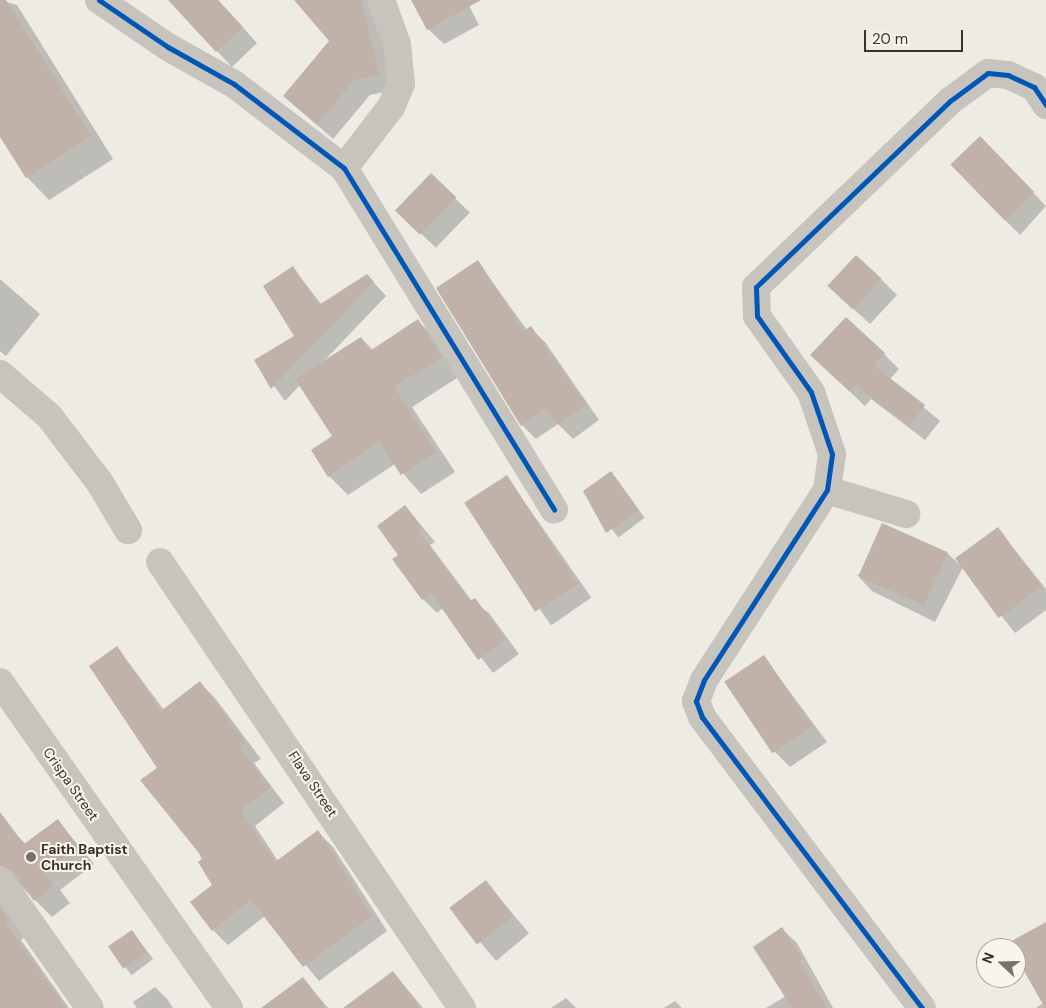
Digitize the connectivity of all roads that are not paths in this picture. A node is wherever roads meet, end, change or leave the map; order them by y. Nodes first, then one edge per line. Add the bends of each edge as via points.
1 (99, 0) edge
2 (381, 0) edge
3 (1046, 105) edge
4 (344, 168) junction
5 (0, 374) edge
6 (827, 490) junction
7 (554, 510) dead end
8 (906, 514) dead end
9 (128, 530) dead end
10 (160, 562) dead end
11 (0, 682) edge
12 (0, 880) edge
13 (90, 1008) edge
14 (228, 1008) edge
15 (462, 1008) edge
16 (922, 1008) edge

1 - 4 street via 168,48 234,84
2 - 4 street via 397,44 400,84 391,107
3 - 6 street via 1034,87 1008,75 988,73 950,101 756,287 757,316 811,392 832,454
4 - 7 street
5 - 9 street via 49,416 100,483
6 - 8 street
6 - 16 street via 704,680 696,701 702,717
10 - 15 street, Flava Street
11 - 14 street, Crispa Street
12 - 13 street

